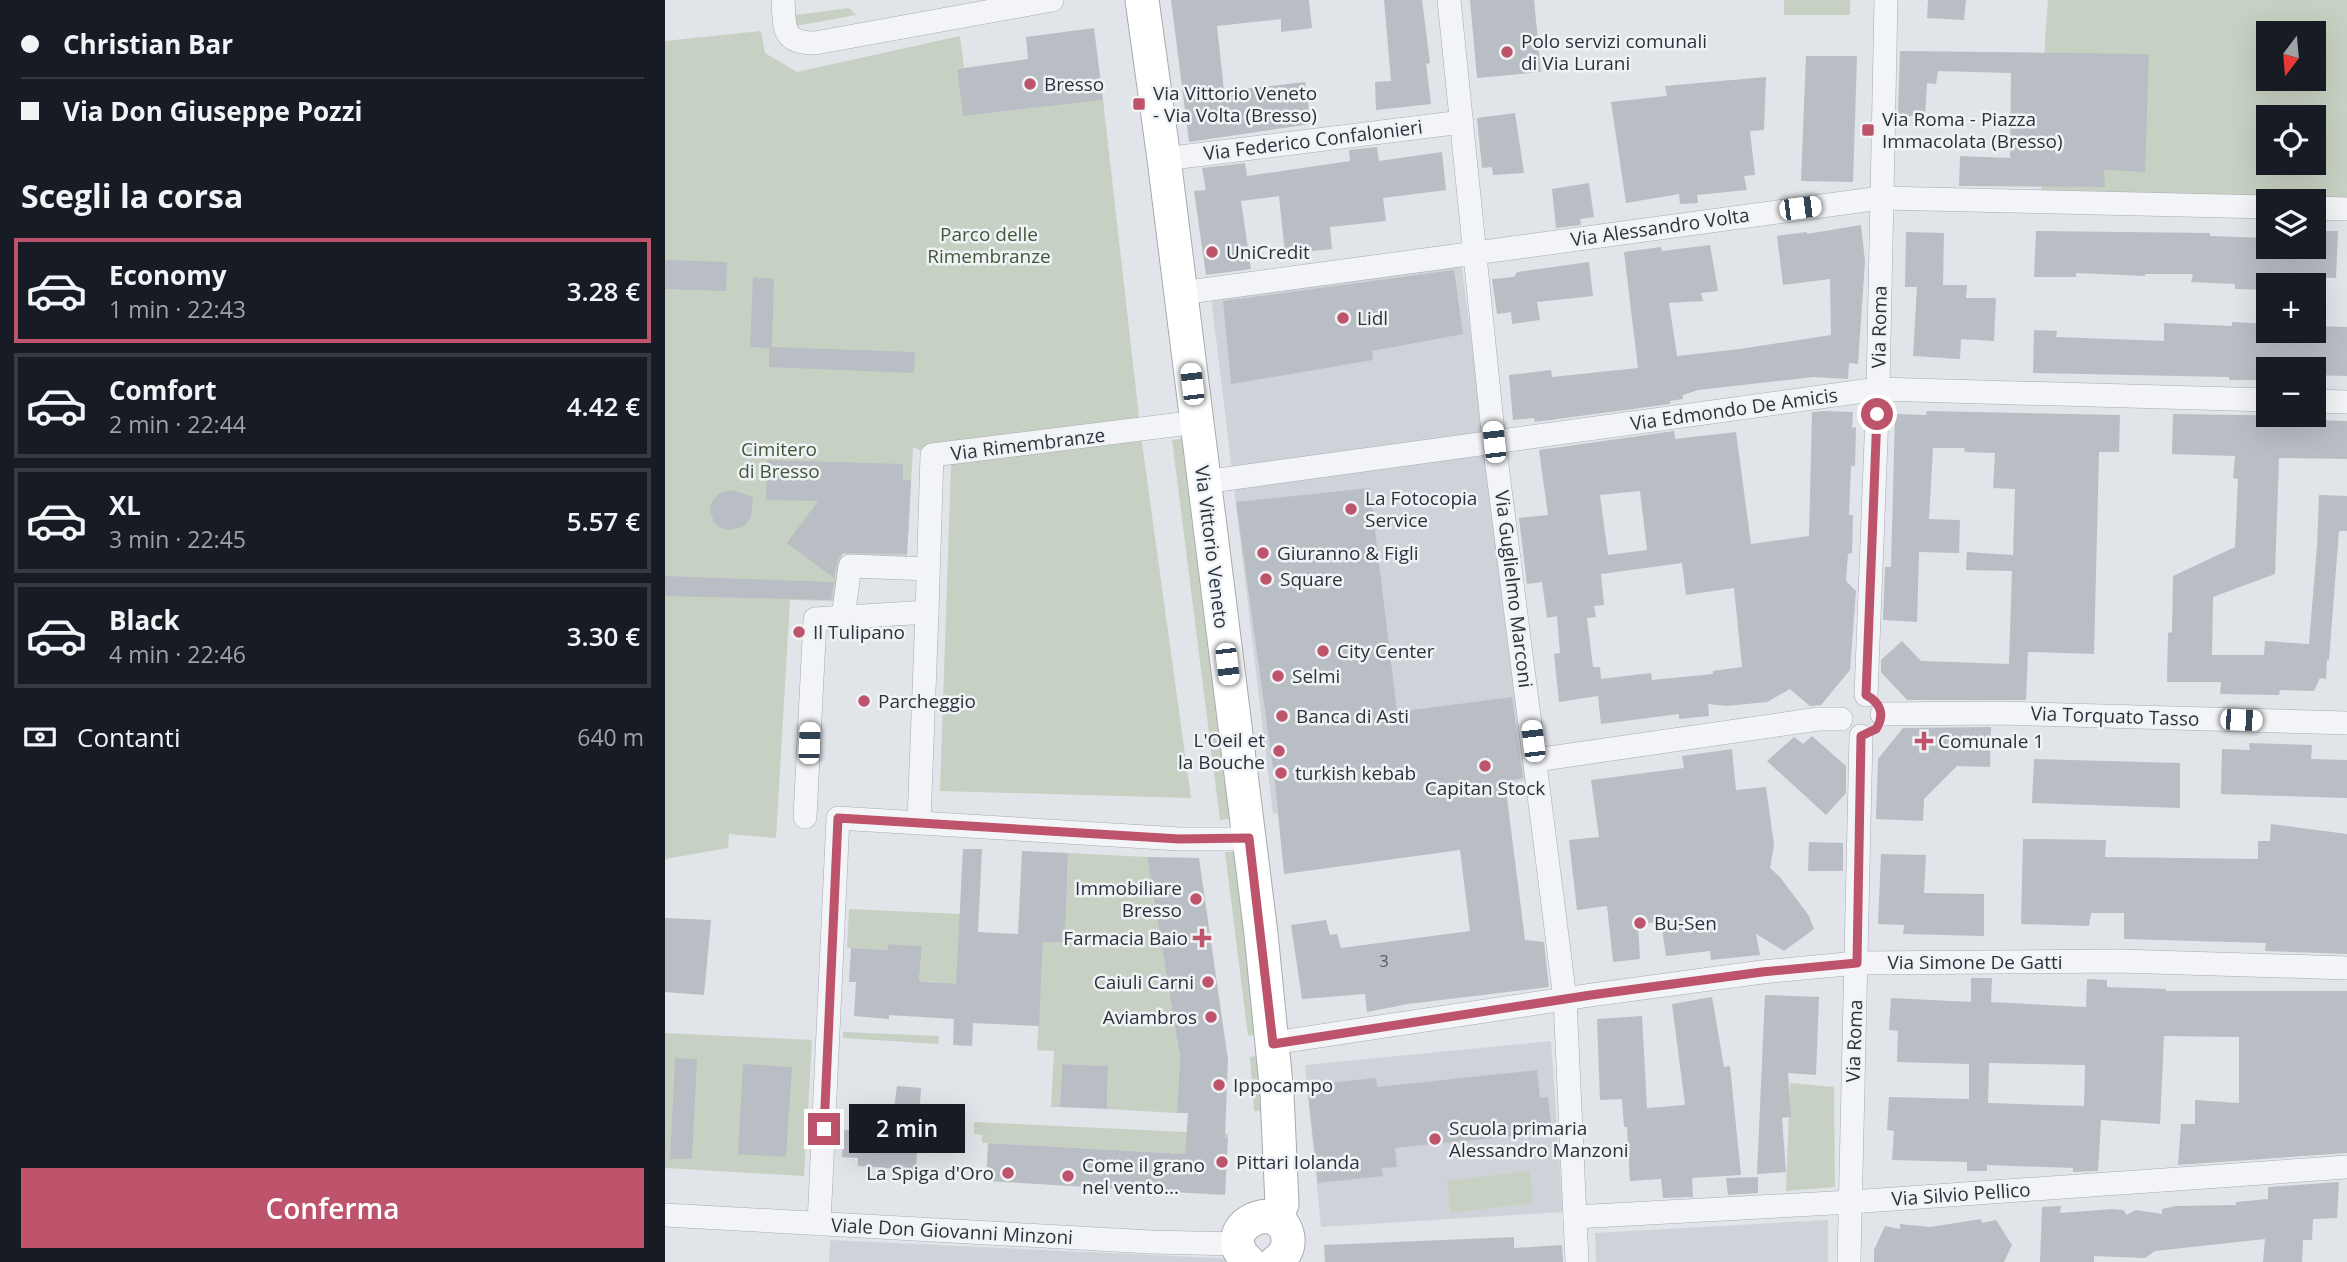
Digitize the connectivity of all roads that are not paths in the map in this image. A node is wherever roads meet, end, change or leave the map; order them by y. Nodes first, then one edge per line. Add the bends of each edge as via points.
1 (783, 0) edge
2 (1052, 0) edge
3 (1142, 0) edge
4 (1449, 0) edge
5 (1886, 0) edge
6 (1462, 122) junction
7 (1164, 159) junction
8 (1881, 198) junction
9 (2256, 207) edge
10 (2326, 208) edge
11 (2347, 209) edge
12 (1475, 252) junction
13 (1181, 293) junction
14 (1878, 389) junction
15 (2256, 400) edge
16 (2326, 401) edge
17 (2347, 402) edge
18 (1197, 422) junction
19 (1494, 442) junction
20 (1204, 482) junction
21 (928, 569) junction
22 (927, 612) junction
23 (843, 617) junction
24 (1866, 695) junction
25 (1882, 714) junction
26 (1842, 719) junction
27 (2347, 723) edge
28 (1861, 736) junction
29 (1536, 760) junction
30 (805, 817) dead end
31 (919, 822) junction
32 (1249, 838) junction
33 (1857, 963) junction
34 (2347, 968) edge
35 (1565, 999) junction
36 (1273, 1044) junction
37 (2347, 1167) edge
38 (1851, 1202) junction
39 (665, 1214) edge
40 (1575, 1217) junction
41 (1275, 1219) junction
42 (819, 1224) junction
43 (1244, 1253) edge
44 (1276, 1262) edge
45 (1577, 1262) edge
46 (1849, 1262) edge

1 - 2 street via 788,36 798,43 815,43
3 - 7 main road, Via Vittorio Veneto
4 - 6 street, Via Guglielmo Marconi
5 - 8 street, Via Roma
6 - 7 street, Via Federico Confalonieri
6 - 12 street, Via Guglielmo Marconi
7 - 13 main road, Via Vittorio Veneto
8 - 9 street, Via Alessandro Volta
8 - 12 street, Via Alessandro Volta
8 - 14 street, Via Roma
10 - 11 street
12 - 13 street, Via Alessandro Volta
12 - 19 street, Via Guglielmo Marconi
13 - 18 main road, Via Vittorio Veneto
14 - 15 street, Via Edmondo De Amicis
14 - 19 street, Via Edmondo De Amicis
14 - 24 street, Via Roma
16 - 17 street
18 - 20 main road, Via Vittorio Veneto
18 - 21 street, Via Rimembranze via 932,455
19 - 20 street, Via Edmondo De Amicis
19 - 29 street, Via Guglielmo Marconi
20 - 32 main road, Via Vittorio Veneto
21 - 22 street, Via Rimembranze
21 - 23 street via 850,566
22 - 23 street
22 - 31 street, Via Rimembranze
23 - 30 street via 815,619
24 - 25 street
24 - 26 street via 1850,698
25 - 27 street, Via Torquato Tasso
25 - 28 street via 1876,729
26 - 28 street via 1846,728
26 - 29 street
28 - 33 street, Via Roma
29 - 35 street, Via Guglielmo Marconi
31 - 32 street via 1179,839
31 - 42 street via 838,818
32 - 36 main road, Via Vittorio Veneto
33 - 34 street, Via Simone De Gatti via 2120,961
33 - 35 street, Via Simone De Gatti
33 - 38 street, Via Roma
35 - 36 street, Via Simone De Gatti
35 - 40 street, Via Guglielmo Marconi
36 - 41 main road, Via Vittorio Veneto via 1283,1204
37 - 38 street, Via Silvio Pellico
38 - 40 street, Via Silvio Pellico
38 - 46 street, Via Roma
39 - 42 street, Viale Don Giovanni Minzoni
40 - 45 street, Via Guglielmo Marconi
41 - 43 main road via 1260,1216 1246,1223 1238,1236
41 - 44 main road via 1288,1238 1285,1254
42 - 43 street, Viale Don Giovanni Minzoni via 1151,1242

